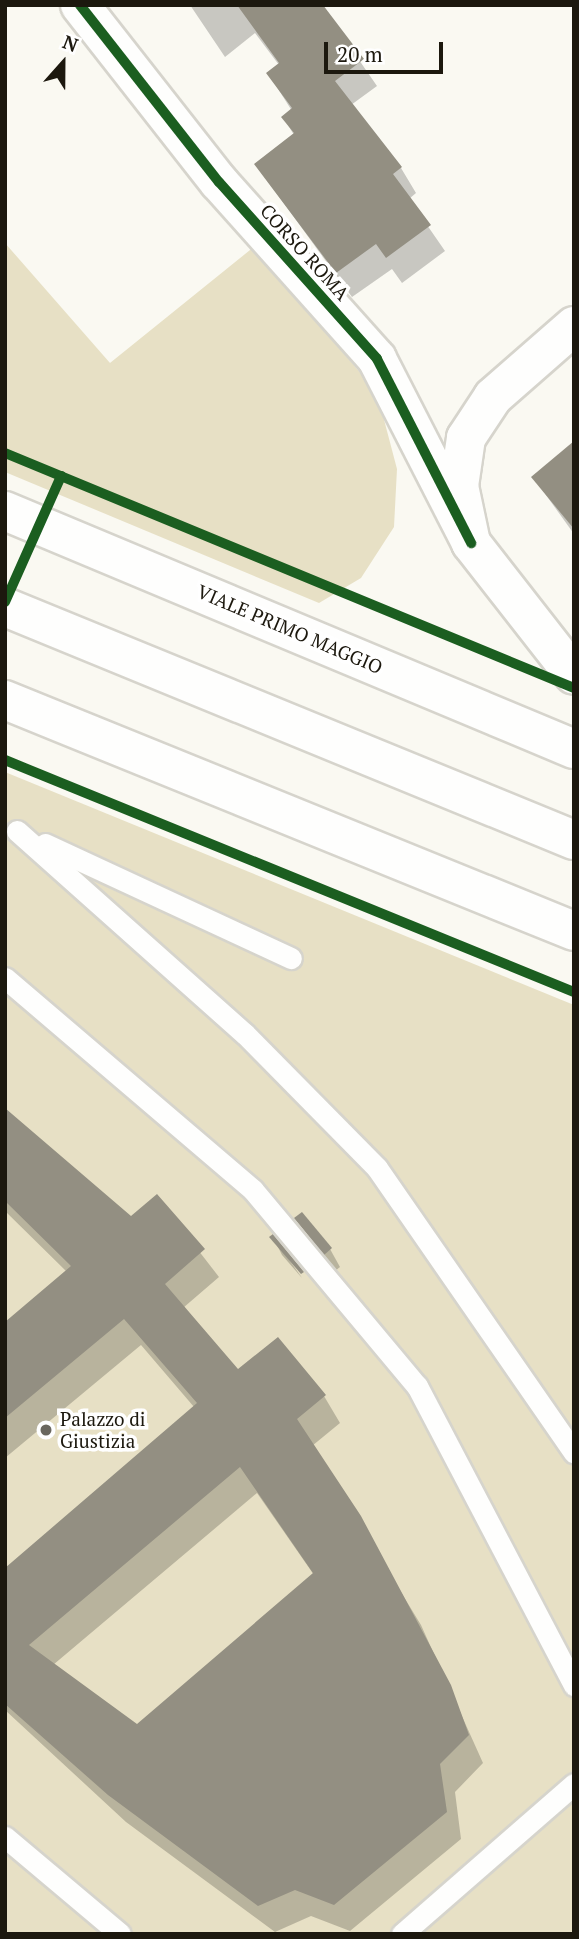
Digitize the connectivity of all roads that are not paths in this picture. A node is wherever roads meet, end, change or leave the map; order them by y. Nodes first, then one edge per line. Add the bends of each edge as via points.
1 (80, 5) edge
2 (574, 326) edge
3 (5, 511) edge
4 (471, 542) junction
5 (5, 607) edge
6 (574, 675) edge
7 (5, 699) edge
8 (574, 748) edge
9 (11, 828) edge
10 (574, 840) edge
11 (574, 931) edge
12 (291, 958) dead end
13 (5, 978) edge
14 (574, 1452) edge
15 (574, 1685) edge
16 (574, 1784) edge
17 (5, 1837) edge
18 (120, 1934) edge
19 (402, 1934) edge

1 - 4 street, CORSO ROMA via 219,183 377,359
2 - 4 street via 493,397 466,438 459,486
3 - 8 street, VIALE PRIMO MAGGIO
4 - 6 street, CORSO ROMA
5 - 10 street
7 - 11 street
9 - 12 lane
9 - 14 lane via 245,1034 376,1168
13 - 15 lane via 253,1190 417,1386
16 - 19 lane
17 - 18 lane

